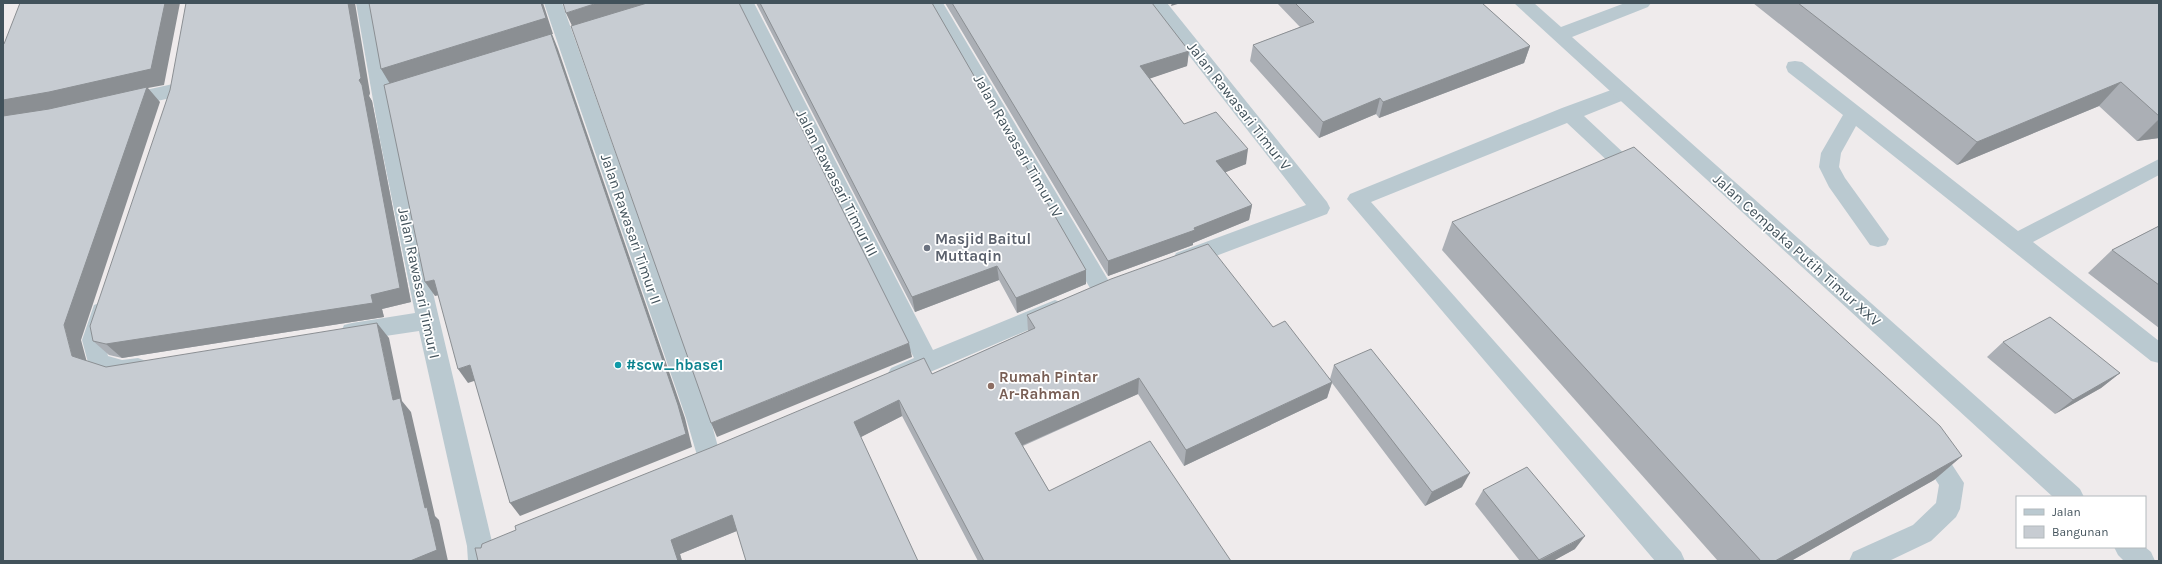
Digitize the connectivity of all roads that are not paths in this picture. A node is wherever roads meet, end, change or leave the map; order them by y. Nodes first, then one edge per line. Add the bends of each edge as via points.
1 (365, 3) edge
2 (553, 3) edge
3 (745, 3) edge
4 (934, 3) edge
5 (1157, 3) edge
6 (1523, 3) edge
7 (1642, 3) edge
8 (1558, 35) junction
9 (1795, 67) dead end
10 (1622, 93) junction
11 (109, 105) edge
12 (168, 112) edge
13 (1568, 113) junction
14 (1854, 113) junction
15 (2159, 166) edge
16 (1650, 189) edge
17 (1878, 239) dead end
18 (2017, 241) junction
19 (1168, 265) edge
20 (1124, 281) edge
21 (1102, 289) junction
22 (108, 294) edge
23 (426, 321) junction
24 (334, 335) edge
25 (2159, 354) edge
26 (928, 363) junction
27 (161, 364) edge
28 (877, 384) edge
29 (1914, 433) edge
30 (730, 445) edge
31 (708, 454) junction
32 (686, 463) edge
33 (2070, 496) edge
34 (501, 538) edge
35 (2128, 548) edge
36 (480, 554) edge
37 (1672, 561) edge
38 (1862, 561) edge
39 (2142, 561) edge

1 - 23 street, Jalan Rawasari Timur I via 388,94
2 - 31 street, Jalan Rawasari Timur II via 698,418
3 - 26 street, Jalan Rawasari Timur III
4 - 21 street, Jalan Rawasari Timur IV
5 - 19 street, Jalan Rawasari Timur V via 1320,208
6 - 8 street, Jalan Cempaka Putih Timur XXV
7 - 8 street
8 - 10 street, Jalan Cempaka Putih Timur XXV
9 - 14 street
10 - 13 street
10 - 33 street, Jalan Cempaka Putih Timur XXV
11 - 12 street via 174,83
13 - 16 street
13 - 37 street via 1357,199
14 - 17 street via 1831,153 1829,167 1836,182
14 - 18 street
15 - 18 street
18 - 25 street
20 - 21 street
21 - 26 street
22 - 27 street via 93,340 98,363 122,370
23 - 24 street
23 - 36 street, Jalan Rawasari Timur I
26 - 28 street
29 - 38 street via 1952,483 1947,509 1922,533
30 - 31 street
31 - 32 street
34 - 36 street
35 - 39 street

